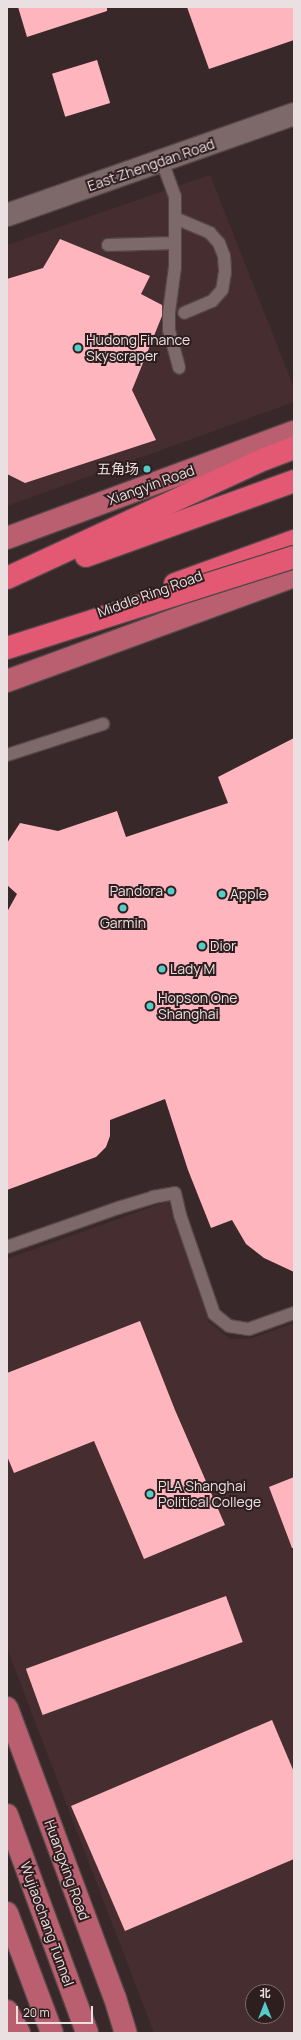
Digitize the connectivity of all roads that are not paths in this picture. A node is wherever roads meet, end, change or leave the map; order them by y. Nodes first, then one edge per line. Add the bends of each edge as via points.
1 (294, 114) edge
2 (162, 161) junction
3 (7, 215) edge
4 (175, 218) junction
5 (175, 243) junction
6 (108, 245) dead end
7 (184, 313) dead end
8 (179, 368) dead end
9 (294, 432) edge
10 (294, 448) edge
11 (294, 481) edge
12 (7, 538) edge
13 (294, 541) edge
14 (294, 548) edge
15 (294, 557) edge
16 (294, 576) edge
17 (7, 578) edge
18 (7, 584) edge
19 (7, 647) edge
20 (7, 658) edge
21 (7, 681) edge
22 (103, 724) dead end
23 (7, 755) edge
24 (7, 1247) edge
25 (294, 1313) edge
26 (7, 1708) edge
27 (7, 1815) edge
28 (7, 1913) edge
29 (7, 2011) edge
30 (19, 2033) edge
31 (52, 2033) edge
32 (87, 2033) edge
33 (126, 2033) edge

1 - 2 street, East Zhengdan Road
2 - 3 street, East Zhengdan Road
2 - 4 lane via 175,196
4 - 5 lane
4 - 7 lane via 210,233 219,243 224,256 222,290 212,300
5 - 6 lane
5 - 8 lane via 169,330
9 - 12 main road, Xiangyin Road
10 - 17 highway
11 - 18 highway
13 - 19 highway, Middle Ring Road, bridge
14 - 20 main road
15 - 19 highway, bridge
16 - 21 main road
22 - 23 lane
24 - 25 lane via 152,1197 175,1193 214,1314 229,1326 249,1329
26 - 33 main road, Huangxing Road
27 - 32 main road, Wujiaochang Tunnel
28 - 31 main road
29 - 30 main road

